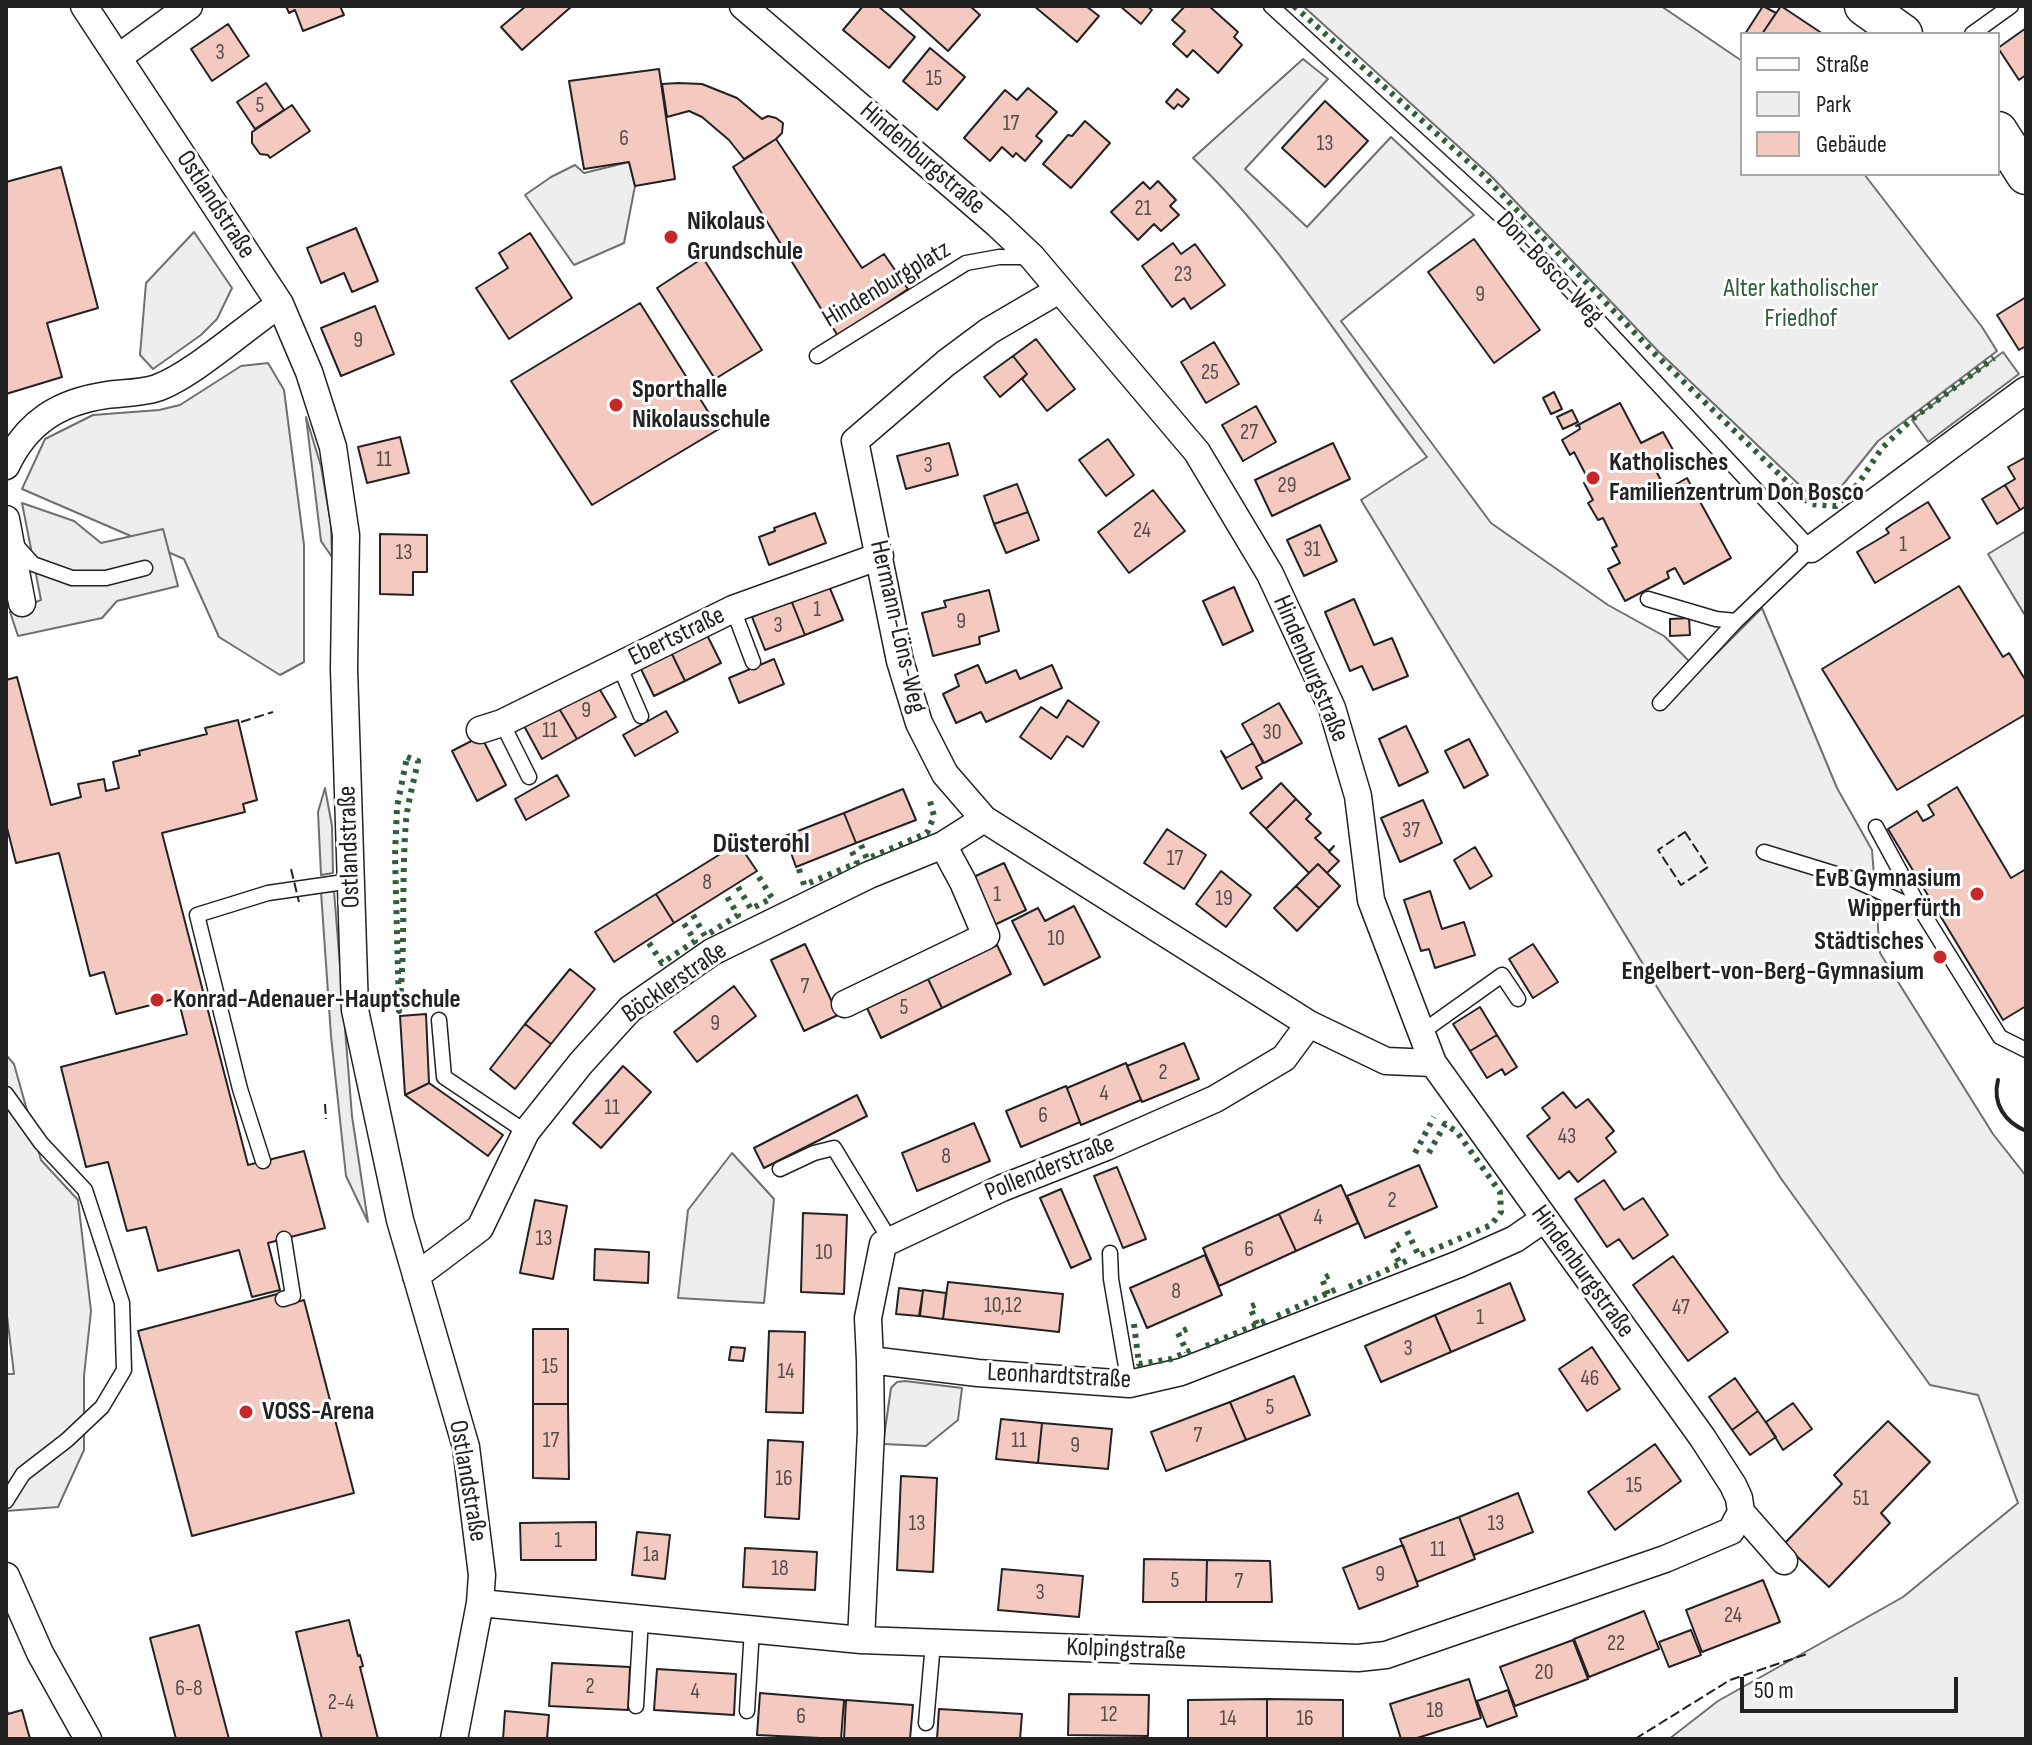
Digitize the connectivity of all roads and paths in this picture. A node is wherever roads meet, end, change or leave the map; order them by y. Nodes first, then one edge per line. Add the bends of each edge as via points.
1 (84, 6) edge
2 (189, 6) edge
3 (743, 6) edge
4 (1271, 6) edge
5 (1864, 6) edge
6 (2011, 6) edge
7 (1900, 32) edge
8 (1975, 32) edge
9 (119, 57) junction
10 (2000, 134) edge
11 (2026, 175) edge
12 (1032, 257) junction
13 (1059, 290) junction
14 (280, 304) junction
15 (817, 356) dead end
16 (2026, 390) edge
17 (6, 466) edge
18 (7, 528) edge
19 (1811, 549) junction
20 (880, 556) junction
21 (145, 568) dead end
22 (1648, 599) dead end
23 (14, 606) edge
24 (733, 609) junction
25 (1736, 621) junction
26 (753, 662) dead end
27 (619, 665) junction
28 (1660, 703) dead end
29 (641, 716) dead end
30 (491, 727) joint
31 (529, 777) dead end
32 (984, 819) junction
33 (1876, 827) dead end
34 (943, 845) junction
35 (1764, 852) dead end
36 (351, 881) junction
37 (1921, 910) junction
38 (1518, 999) dead end
39 (845, 1004) dead end
40 (439, 1020) dead end
41 (1309, 1024) junction
42 (1422, 1032) junction
43 (2026, 1050) edge
44 (1433, 1063) junction
45 (6, 1094) edge
46 (526, 1132) junction
47 (263, 1161) dead end
48 (780, 1169) dead end
49 (1544, 1219) junction
50 (284, 1239) dead end
51 (890, 1240) junction
52 (1110, 1253) dead end
53 (416, 1276) junction
54 (283, 1299) dead end
55 (870, 1360) junction
56 (1129, 1384) junction
57 (6, 1501) edge
58 (1741, 1512) junction
59 (1784, 1561) dead end
60 (6, 1576) edge
61 (480, 1603) junction
62 (641, 1618) junction
63 (752, 1629) junction
64 (861, 1640) junction
65 (933, 1643) junction
66 (636, 1706) dead end
67 (747, 1711) dead end
68 (926, 1723) dead end
69 (88, 1739) edge
70 (454, 1739) edge

1 - 9 street, Ostlandstraße
2 - 9 street
3 - 12 street, Hindenburgstraße
4 - 19 lane, Don-Bosco-Weg via 1503,218
5 - 7 main road
6 - 8 lane
9 - 14 street, Ostlandstraße
10 - 11 main road
12 - 13 street, Hindenburgstraße
12 - 15 lane, Hindenburgplatz via 966,263
13 - 20 street, Hermann-Löns-Weg via 989,331 855,441
13 - 42 street, Hindenburgstraße via 1197,452 1270,574 1332,708 1358,796 1371,900
14 - 17 street via 157,388 98,396 57,410 34,424
14 - 36 street, Ostlandstraße via 333,447 346,535
16 - 19 street
18 - 21 lane via 33,564 72,578 106,578
18 - 23 street
19 - 25 lane
20 - 24 street, Ebertstraße
20 - 32 street, Hermann-Löns-Weg via 900,661 919,723 945,774
22 - 25 lane
24 - 26 lane
24 - 27 street, Ebertstraße
25 - 28 lane
27 - 29 lane
27 - 30 street, Ebertstraße
30 - 31 lane
32 - 34 street, Böcklerstraße
32 - 41 street, Hermann-Löns-Weg
33 - 37 lane
34 - 39 street via 986,936
34 - 46 street, Böcklerstraße via 712,952 630,1009
35 - 37 lane via 1852,879
36 - 47 lane via 268,893 197,915
36 - 53 street, Ostlandstraße via 355,1010
37 - 43 lane via 2000,1037
38 - 42 lane via 1502,975
40 - 46 lane via 444,1077
41 - 44 street, Hermann-Löns-Weg via 1386,1061
41 - 51 street, Pollenderstraße via 1284,1058 1215,1099
42 - 44 street, Hindenburgstraße
44 - 49 street, Hindenburgstraße
45 - 57 lane via 41,1143 85,1190 122,1303 124,1370 102,1407 23,1474
46 - 53 street, Böcklerstraße via 480,1228
48 - 51 lane via 834,1148
49 - 56 street, Leonhardtstraße via 1515,1239 1459,1264 1181,1372
49 - 58 street, Hindenburgstraße via 1702,1437 1733,1485
50 - 54 lane via 293,1296
51 - 55 street via 883,1244 868,1318
52 - 56 lane
53 - 61 street, Ostlandstraße via 466,1447 481,1565
55 - 56 street, Leonhardtstraße
55 - 64 street
58 - 59 street, Hindenburgstraße
58 - 65 street, Kolpingstraße via 1731,1531 1665,1559 1386,1655
60 - 69 street via 40,1653
61 - 62 street, Kolpingstraße
61 - 70 street, Ostlandstraße
62 - 63 street, Kolpingstraße
62 - 66 lane
63 - 64 street, Kolpingstraße
63 - 67 lane
64 - 65 street, Kolpingstraße
65 - 68 lane

